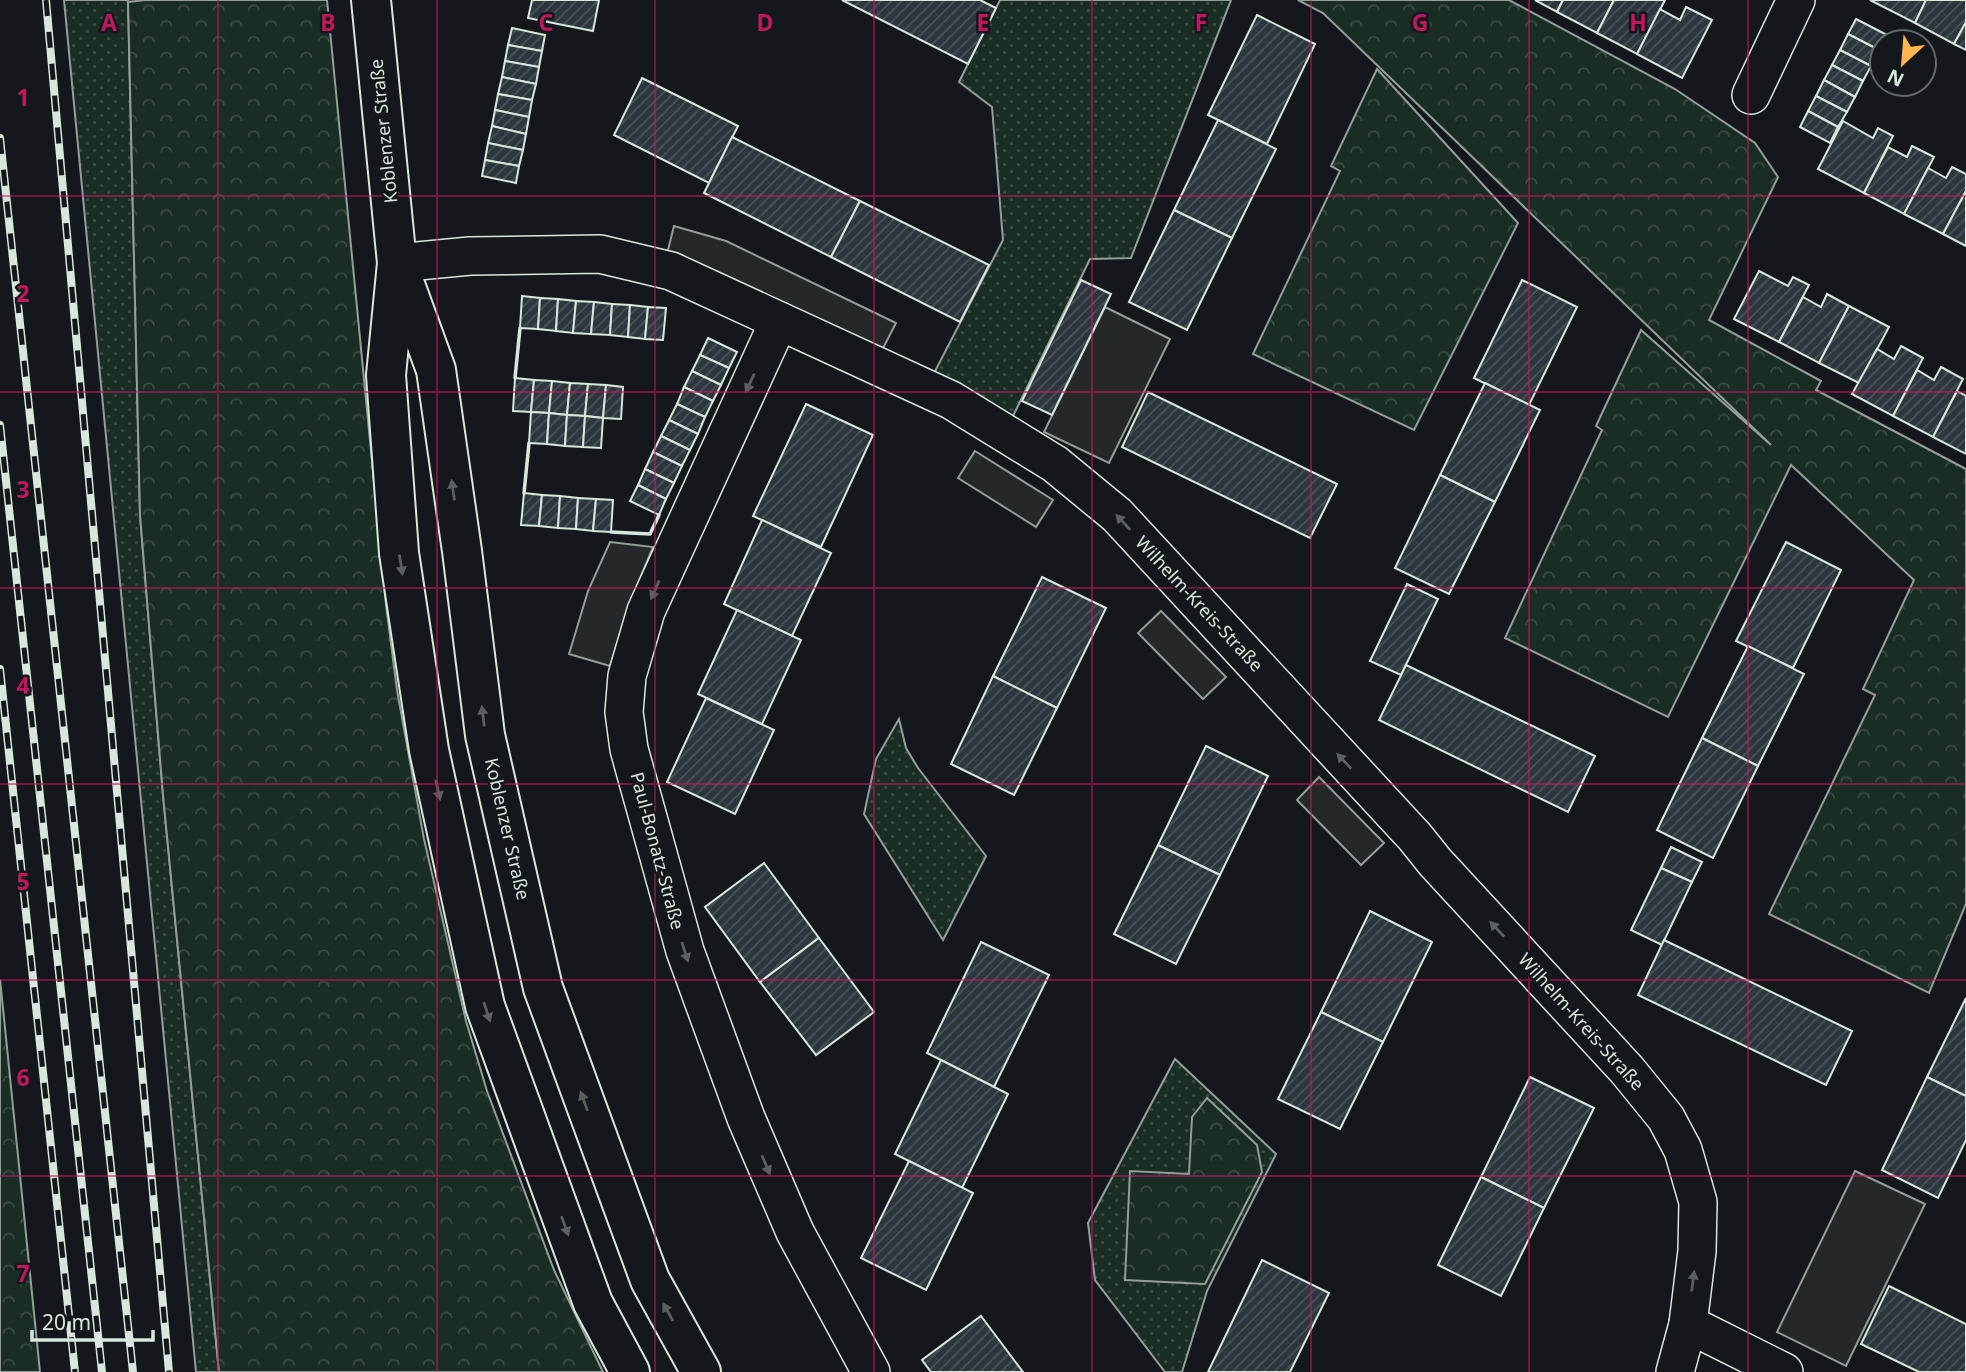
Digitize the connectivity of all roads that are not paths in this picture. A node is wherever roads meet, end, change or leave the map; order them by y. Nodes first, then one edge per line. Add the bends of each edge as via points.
1 (371, 0) edge
2 (1796, 0) edge
3 (1751, 95) dead end
4 (397, 263) junction
5 (779, 321) junction
6 (1688, 1324) junction
7 (630, 1372) edge
8 (701, 1372) edge
9 (871, 1372) edge
10 (1675, 1372) edge
11 (1784, 1372) edge

1 - 4 main road, Koblenzer Straße
2 - 3 street
4 - 5 street, Wilhelm-Kreis-Straße via 470,256 600,254 671,271
4 -> 7 main road, Koblenzer Straße via 386,375 400,553 429,750 485,1006 593,1303
8 -> 4 main road, Koblenzer Straße via 650,1280 543,988 485,736 436,370
6 -> 5 street, Wilhelm-Kreis-Straße via 1699,1202 1683,1150 1666,1118 1628,1070 1117,515 1055,464 951,400
5 -> 9 street, Paul-Bonatz-Straße via 646,611 627,676 624,712 629,749 685,951 746,1118 795,1232
6 - 10 street, Wilhelm-Kreis-Straße
6 - 11 street

